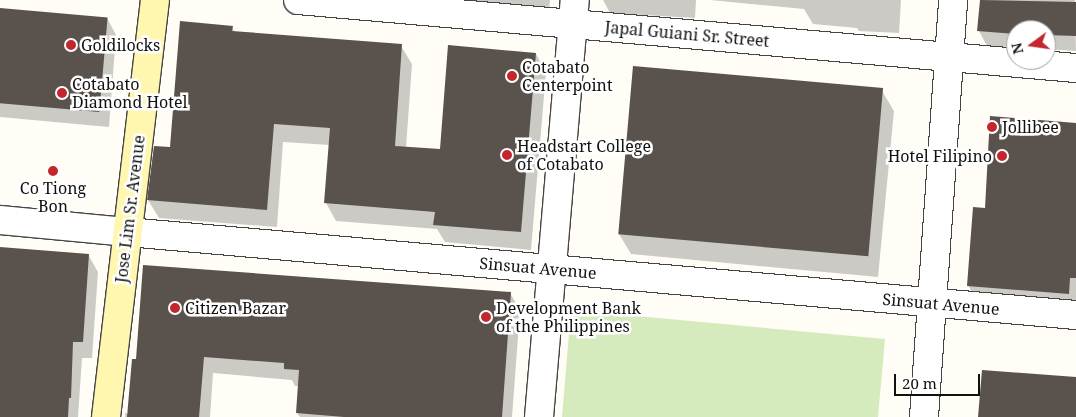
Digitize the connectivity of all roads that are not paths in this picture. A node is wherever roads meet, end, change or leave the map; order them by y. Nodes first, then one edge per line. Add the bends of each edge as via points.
1 (155, 0) edge
2 (298, 0) edge
3 (953, 0) edge
4 (574, 12) edge
5 (949, 58) junction
6 (1076, 68) edge
7 (0, 220) edge
8 (128, 232) junction
9 (552, 269) junction
10 (932, 303) junction
11 (1076, 315) edge
12 (106, 417) edge
13 (539, 417) edge
14 (924, 417) edge

1 - 8 main road, Jose Lim Sr. Avenue
2 - 4 street, Japal Guiani Sr. Street
3 - 5 street
4 - 5 street, Japal Guiani Sr. Street
4 - 9 street
5 - 6 street, Japal Guiani Sr. Street
5 - 10 street
7 - 8 street, Sinsuat Avenue
8 - 9 street, Sinsuat Avenue
8 - 12 main road, Jose Lim Sr. Avenue
9 - 10 street, Sinsuat Avenue
9 - 13 street
10 - 11 street, Sinsuat Avenue
10 - 14 street

